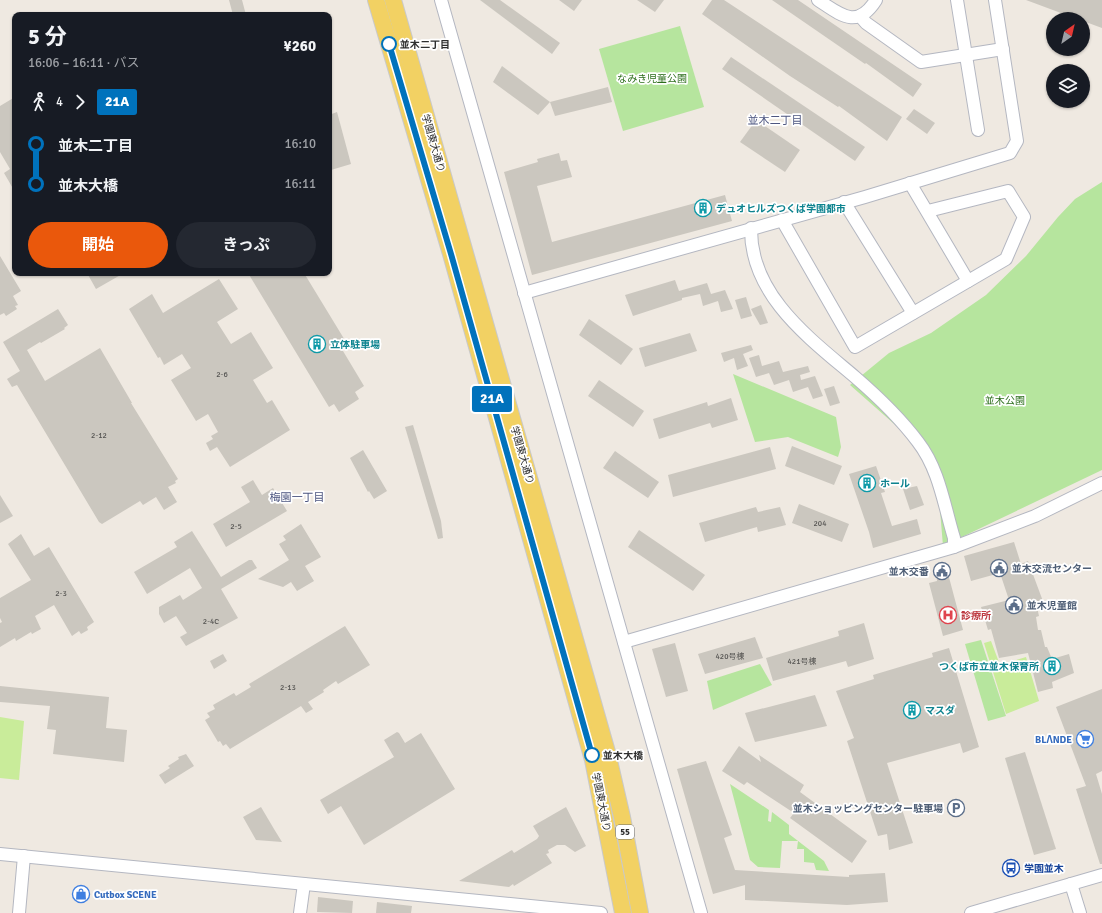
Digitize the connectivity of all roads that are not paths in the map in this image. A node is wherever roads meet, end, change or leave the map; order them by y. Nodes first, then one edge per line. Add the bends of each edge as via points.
1 (376, 0) edge
2 (393, 0) edge
3 (440, 0) edge
4 (818, 0) edge
5 (876, 0) edge
6 (956, 0) edge
7 (995, 0) edge
8 (860, 16) junction
9 (1003, 49) junction
10 (966, 55) junction
11 (978, 130) dead end
12 (910, 183) junction
13 (844, 202) junction
14 (928, 211) junction
15 (782, 220) junction
16 (751, 228) junction
17 (968, 281) junction
18 (524, 293) junction
19 (914, 313) junction
20 (1102, 483) edge
21 (954, 547) junction
22 (624, 642) junction
23 (0, 854) edge
24 (24, 856) junction
25 (1102, 875) edge
26 (304, 884) junction
27 (1071, 884) junction
28 (560, 911) edge
29 (975, 912) edge
30 (19, 913) edge
31 (300, 913) edge
32 (601, 913) edge
33 (623, 913) edge
34 (640, 913) edge
35 (701, 913) edge
36 (1080, 913) edge

1 - 33 main road, 学園東大通り / 55 via 451,254 593,760
2 - 34 main road, 学園東大通り / 55 via 607,752
3 - 18 street
4 - 8 street via 840,15 850,18
5 - 8 street via 868,12
6 - 10 street
7 - 9 street
8 - 10 street via 921,62
9 - 10 street
9 - 12 street via 1017,141 1015,148 1005,156
10 - 11 street
12 - 13 street
12 - 14 street
13 - 15 street
13 - 19 street
14 - 17 street
14 - 17 street via 1008,191 1024,217 1006,259
15 - 16 street
15 - 19 street via 855,348
16 - 18 street
16 - 21 street via 751,241 758,267 773,299 799,328 902,422 931,462 954,538
17 - 19 street
18 - 22 street
20 - 21 street via 1035,516
21 - 22 street
22 - 35 street
23 - 24 street
24 - 26 street
24 - 30 street
25 - 27 street
26 - 28 street
26 - 31 street
27 - 29 street
27 - 36 street
28 - 32 street

